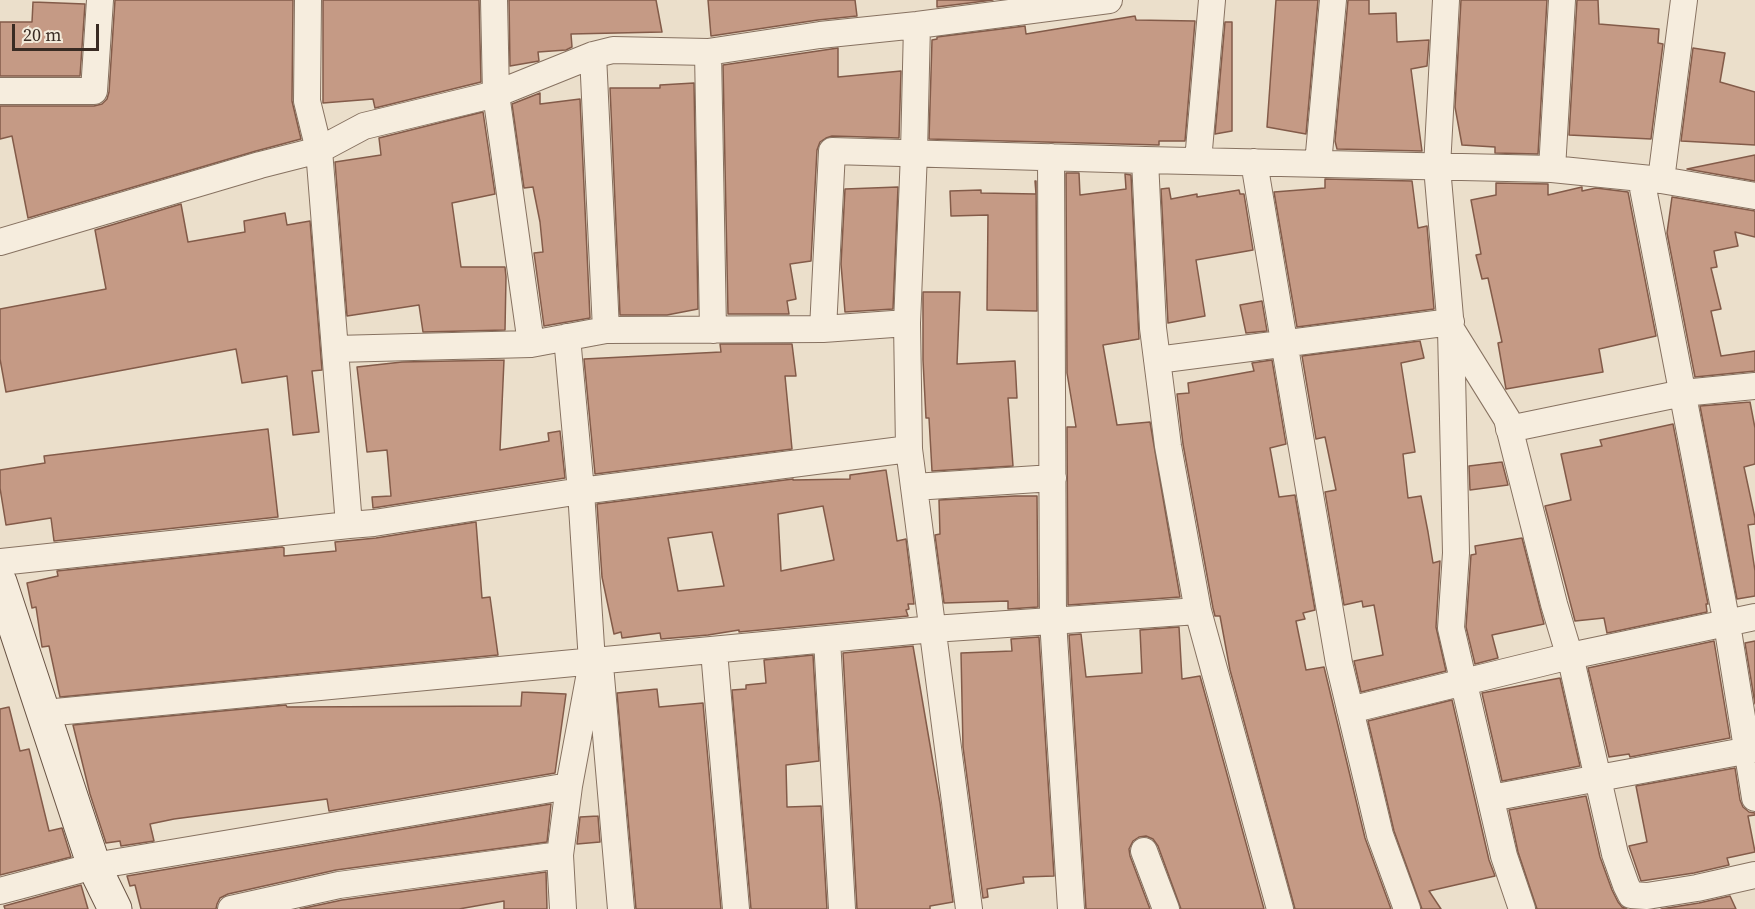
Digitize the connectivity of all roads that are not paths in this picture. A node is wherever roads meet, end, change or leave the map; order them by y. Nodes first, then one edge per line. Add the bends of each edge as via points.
1 (100, 0) edge
2 (308, 0) edge
3 (494, 0) edge
4 (1109, 0) edge
5 (1212, 0) edge
6 (1333, 0) edge
7 (1446, 0) edge
8 (1562, 0) edge
9 (1684, 0) edge
10 (1054, 3) edge
11 (917, 25) junction
12 (708, 52) junction
13 (593, 55) junction
14 (0, 91) edge
15 (496, 94) junction
16 (319, 150) junction
17 (914, 153) junction
18 (1051, 157) junction
19 (1145, 160) junction
20 (1198, 161) junction
21 (1254, 162) junction
22 (1318, 164) junction
23 (1437, 167) junction
24 (1552, 169) junction
25 (1651, 179) junction
26 (1755, 196) edge
27 (0, 242) edge
28 (907, 323) junction
29 (1451, 326) junction
30 (823, 329) junction
31 (606, 330) junction
32 (713, 330) junction
33 (567, 337) junction
34 (531, 344) junction
35 (1284, 344) junction
36 (335, 349) junction
37 (1157, 360) junction
38 (1755, 386) edge
39 (1683, 393) junction
40 (1509, 429) junction
41 (909, 449) junction
42 (1053, 478) junction
43 (914, 487) junction
44 (581, 490) junction
45 (349, 525) junction
46 (0, 562) edge
47 (0, 582) edge
48 (1198, 612) junction
49 (1755, 617) edge
50 (1053, 620) junction
51 (1727, 624) junction
52 (933, 629) junction
53 (827, 639) junction
54 (714, 651) junction
55 (1570, 656) junction
56 (596, 662) junction
57 (1464, 683) junction
58 (1350, 710) junction
59 (45, 714) junction
60 (1751, 750) edge
61 (1598, 778) junction
62 (569, 786) junction
63 (1491, 798) junction
64 (1755, 798) edge
65 (1144, 851) dead end
66 (560, 855) junction
67 (94, 866) junction
68 (1755, 875) edge
69 (0, 891) edge
70 (115, 909) edge
71 (231, 909) edge
72 (563, 909) edge
73 (621, 909) edge
74 (736, 909) edge
75 (842, 909) edge
76 (969, 909) edge
77 (1071, 909) edge
78 (1166, 909) edge
79 (1280, 909) edge
80 (1407, 909) edge
81 (1522, 909) edge

1 - 14 street via 94,91
2 - 16 street via 307,101
3 - 15 street
4 - 10 street
5 - 20 street
6 - 22 street
7 - 23 street
8 - 24 street
9 - 25 street
10 - 11 street
11 - 12 street
11 - 17 street
12 - 13 street via 613,50
12 - 32 street
13 - 15 street
13 - 31 street
15 - 16 street via 364,126
15 - 34 street
16 - 27 street
16 - 36 street
17 - 18 street
17 - 28 street
17 - 30 street via 832,151
18 - 19 street
18 - 42 street
19 - 20 street
19 - 37 street
20 - 21 street
21 - 22 street
21 - 35 street
22 - 23 street
23 - 24 street
23 - 29 street
24 - 25 street
25 - 26 street
25 - 39 street
28 - 30 street
28 - 41 street
29 - 35 street
29 - 40 street via 1507,419
29 - 57 street via 1456,553 1451,628
30 - 32 street
31 - 32 street
31 - 33 street
33 - 34 street
33 - 44 street
34 - 36 street
35 - 37 street
35 - 58 street
36 - 45 street
37 - 48 street
38 - 39 street
39 - 40 street
39 - 51 street
40 - 55 street
41 - 43 street
41 - 44 street
42 - 43 street
42 - 50 street
43 - 52 street
44 - 45 street
44 - 56 street
45 - 46 street
47 - 59 street
48 - 50 street
48 - 79 street
49 - 51 street
50 - 52 street
50 - 77 street
51 - 55 street
51 - 60 street
52 - 53 street
52 - 76 street
53 - 54 street
53 - 75 street
54 - 56 street
54 - 74 street
55 - 57 street
55 - 61 street
56 - 59 street
56 - 62 street
56 - 73 street
57 - 58 street
57 - 63 street
58 - 80 street via 1380,835
59 - 67 street
60 - 61 street
60 - 64 street
61 - 63 street
61 - 68 street via 1616,854 1631,895 1697,888
62 - 66 street
62 - 67 street
63 - 81 street via 1504,856
65 - 78 street
66 - 71 street via 339,885
66 - 72 street
67 - 69 street
67 - 70 street

